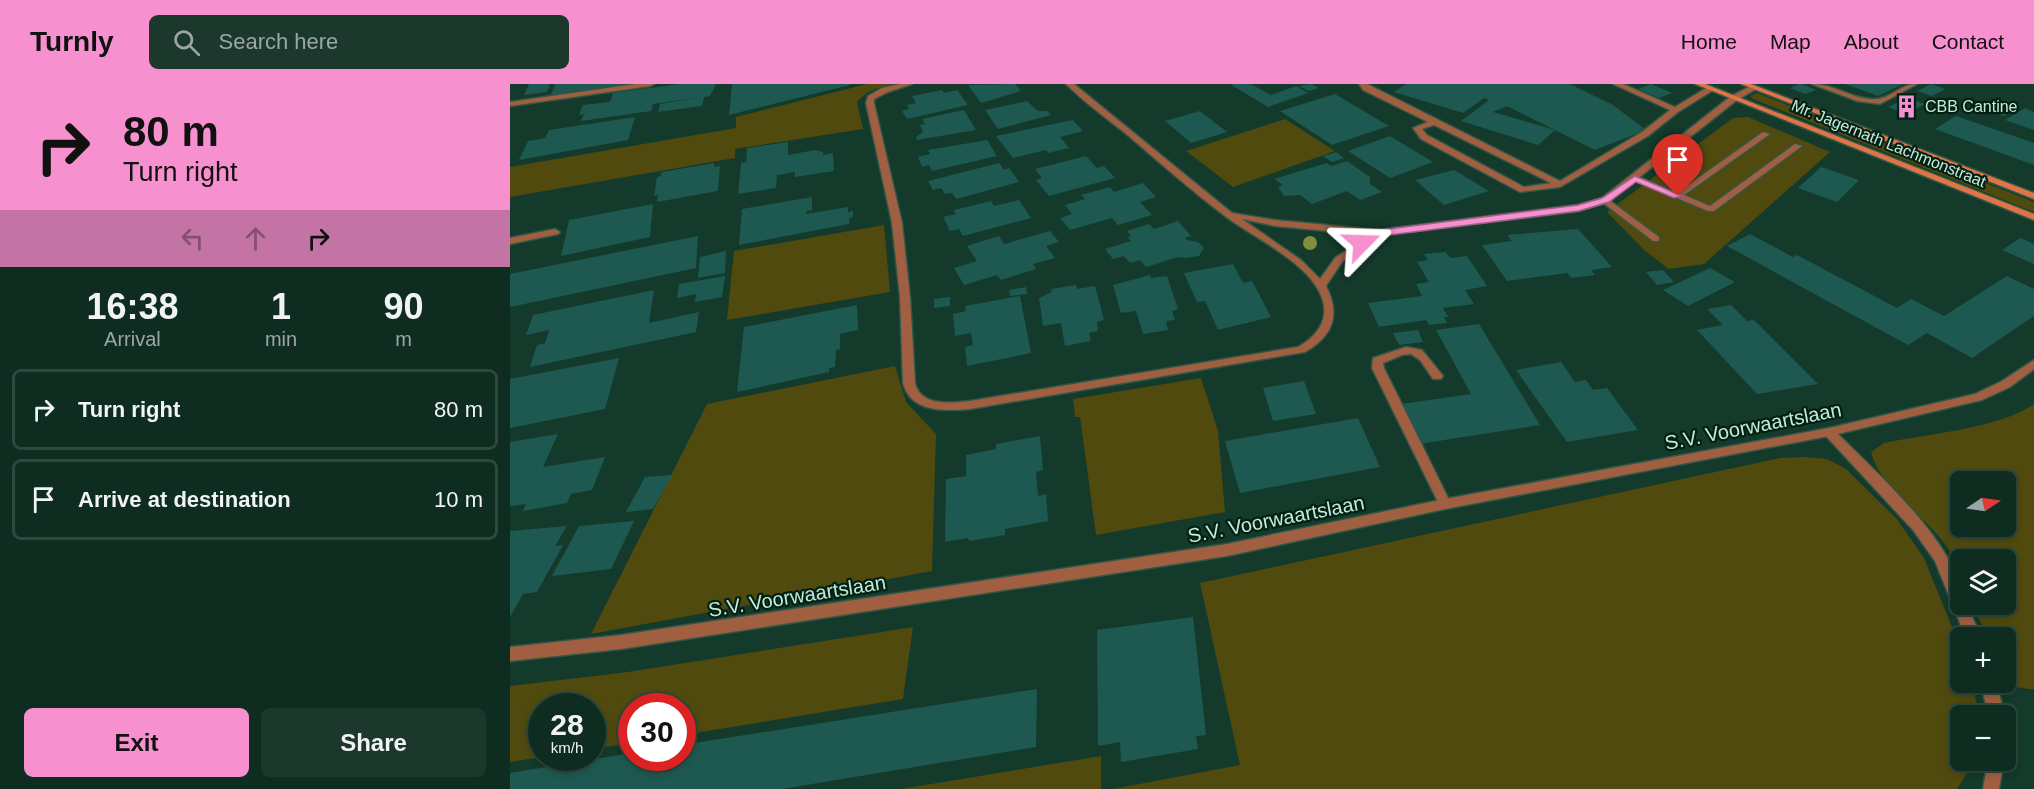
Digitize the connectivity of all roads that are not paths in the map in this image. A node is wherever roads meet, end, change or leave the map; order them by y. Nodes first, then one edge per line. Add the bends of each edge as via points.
1 (650, 84) edge
2 (908, 84) edge
3 (1070, 84) edge
4 (1363, 84) edge
5 (1617, 84) edge
6 (1699, 84) edge
7 (1745, 84) edge
8 (1816, 84) edge
9 (1913, 84) edge
10 (1757, 86) edge
11 (1711, 88) junction
12 (1734, 98) junction
13 (510, 104) edge
14 (1675, 110) junction
15 (1436, 122) junction
16 (1766, 134) dead end
17 (1798, 146) dead end
18 (1635, 179) junction
19 (1560, 184) junction
20 (1678, 196) junction
21 (2034, 196) edge
22 (1605, 200) junction
23 (1229, 214) junction
24 (2034, 217) edge
25 (555, 232) dead end
26 (1380, 233) junction
27 (1656, 239) dead end
28 (510, 241) edge
29 (1321, 286) junction
30 (2034, 364) edge
31 (1437, 376) dead end
32 (1829, 432) junction
33 (1445, 504) junction
34 (1969, 627) edge
35 (510, 654) edge
36 (1994, 771) edge
37 (1991, 789) edge

1 - 13 street
2 - 29 street via 885,90 871,98 870,103 897,223 909,383 911,391 927,404 947,407 1003,401 1301,350 1314,344 1326,330 1328,299
3 - 23 street
4 - 15 street
5 - 14 street
6 - 11 main road, Mr. Jagernath Lachmonstraat
7 - 10 main road, Mr. Jagernath Lachmonstraat
8 - 9 street via 1880,102
10 - 12 street
10 - 21 main road, Mr. Jagernath Lachmonstraat
11 - 12 main road, Mr. Jagernath Lachmonstraat
11 - 14 street
12 - 18 street
12 - 24 main road, Mr. Jagernath Lachmonstraat
14 - 19 street via 1645,134
15 - 19 street
15 - 19 street via 1417,128 1424,137 1523,190
16 - 20 street
17 - 20 street via 1711,209
18 - 20 street
18 - 22 street
22 - 26 street via 1579,208
22 - 27 street
23 - 26 street via 1275,223
23 - 29 street via 1303,268
25 - 28 street
26 - 29 street via 1345,252 1329,268
30 - 32 street, S.V. Voorwaartslaan via 2006,384 1978,397
31 - 33 street via 1416,350 1377,362
32 - 33 street, S.V. Voorwaartslaan
32 - 34 street via 1918,526 1935,550
33 - 35 street, S.V. Voorwaartslaan via 1227,550 621,642
36 - 37 street

